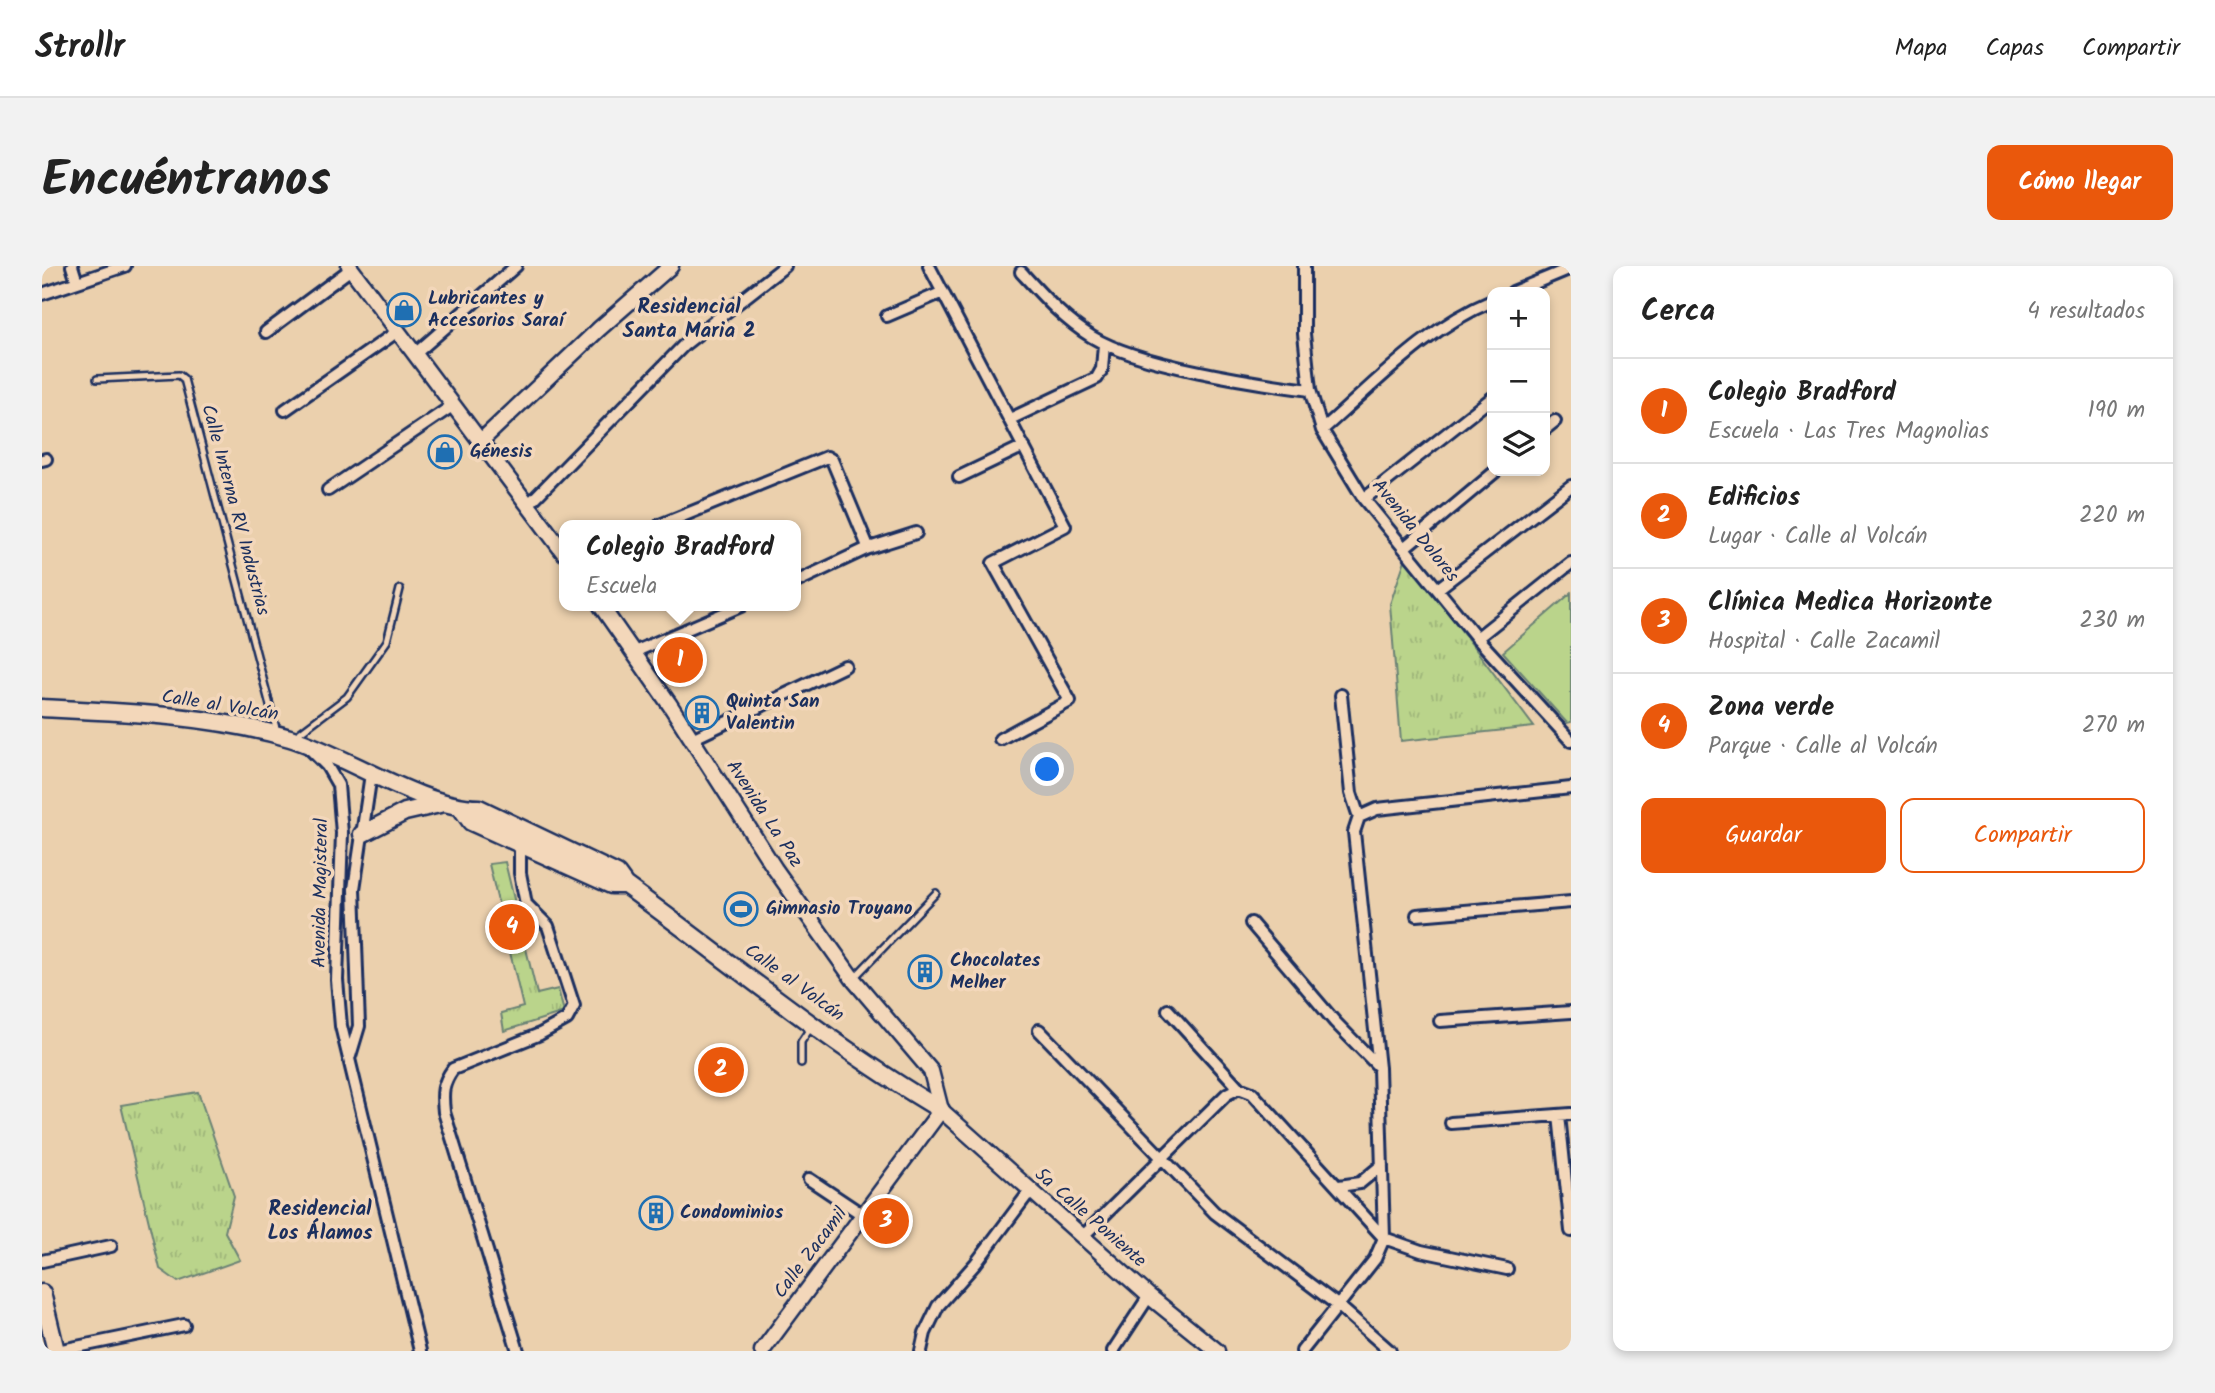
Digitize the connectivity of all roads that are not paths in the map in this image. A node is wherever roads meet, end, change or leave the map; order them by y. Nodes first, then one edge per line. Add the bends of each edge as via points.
1 (72, 266) edge
2 (125, 266) edge
3 (516, 266) edge
4 (671, 266) edge
5 (785, 266) edge
6 (929, 266) edge
7 (1304, 266) edge
8 (350, 267) edge
9 (1571, 268) edge
10 (1021, 272) dead end
11 (77, 282) junction
12 (1525, 287) edge
13 (943, 292) junction
14 (42, 294) edge
15 (1487, 303) edge
16 (887, 316) dead end
17 (398, 331) junction
18 (266, 332) dead end
19 (1104, 344) junction
20 (415, 354) junction
21 (97, 379) dead end
22 (1310, 390) junction
23 (1487, 402) edge
24 (452, 406) junction
25 (285, 410) dead end
26 (1010, 419) junction
27 (1555, 421) dead end
28 (1550, 425) edge
29 (1322, 430) junction
30 (482, 440) junction
31 (1024, 446) junction
32 (1490, 476) edge
33 (959, 477) dead end
34 (1571, 486) edge
35 (328, 490) dead end
36 (1364, 499) junction
37 (529, 504) junction
38 (672, 520) edge
39 (916, 533) dead end
40 (559, 545) edge
41 (1405, 547) junction
42 (866, 549) junction
43 (1571, 563) edge
44 (801, 580) edge
45 (1439, 588) junction
46 (400, 589) dead end
47 (605, 611) edge
48 (729, 611) edge
49 (1477, 638) junction
50 (634, 652) junction
51 (845, 666) dead end
52 (1341, 695) dead end
53 (42, 708) edge
54 (1569, 736) edge
55 (291, 739) junction
56 (692, 739) junction
57 (1000, 739) dead end
58 (370, 774) junction
59 (1571, 788) edge
60 (454, 805) junction
61 (1359, 817) junction
62 (342, 833) junction
63 (362, 834) junction
64 (520, 845) junction
65 (625, 885) junction
66 (936, 893) dead end
67 (1571, 902) edge
68 (1417, 915) dead end
69 (1251, 923) dead end
70 (853, 979) junction
71 (1168, 1010) dead end
72 (1571, 1012) edge
73 (1440, 1021) dead end
74 (813, 1024) junction
75 (1039, 1030) dead end
76 (350, 1056) junction
77 (801, 1063) dead end
78 (1379, 1068) junction
79 (1239, 1088) junction
80 (941, 1110) junction
81 (1565, 1114) edge
82 (1451, 1123) dead end
83 (1161, 1156) junction
84 (1382, 1165) junction
85 (809, 1180) dead end
86 (1339, 1186) junction
87 (1030, 1191) junction
88 (863, 1215) junction
89 (1571, 1231) edge
90 (1082, 1237) junction
91 (1384, 1238) junction
92 (111, 1246) dead end
93 (42, 1261) edge
94 (1507, 1269) dead end
95 (42, 1293) edge
96 (1149, 1296) junction
97 (1340, 1307) junction
98 (184, 1325) dead end
99 (53, 1350) edge
100 (420, 1351) edge
101 (518, 1351) edge
102 (762, 1351) edge
103 (922, 1351) edge
104 (1113, 1351) edge
105 (1217, 1351) edge
106 (1302, 1351) edge
107 (1391, 1351) edge

1 - 11 street
2 - 11 street
3 - 20 street
4 - 30 street
5 - 37 street via 684,345
6 - 13 street
7 - 22 street, Avenida Dolores
8 - 17 street
8 - 18 street
9 - 12 street
10 - 19 street via 1063,317
11 - 14 street
13 - 16 street
13 - 26 street
15 - 29 street via 1430,335
17 - 20 street
17 - 25 street
19 - 22 street via 1164,363
19 - 26 street via 1097,378
20 - 24 street
21 - 55 lane, Calle Interna RV Industrias via 178,375 184,379
22 - 29 street, Avenida Dolores
23 - 36 street
24 - 30 street
24 - 35 street
26 - 31 street
27 - 28 street
29 - 36 street, Avenida Dolores
30 - 37 street
31 - 33 street
31 - 57 street via 1065,526 993,563 1070,701
32 - 41 street
34 - 45 street
36 - 41 street, Avenida Dolores
37 - 40 street
38 - 42 street via 827,457
39 - 42 street
41 - 45 street, Avenida Dolores
42 - 44 street
43 - 49 street
45 - 49 street, Avenida Dolores
46 - 55 lane via 387,641 347,697
47 - 50 street, Avenida La Paz
48 - 50 street
49 - 54 street, Avenida Dolores
50 - 56 street, Avenida La Paz
51 - 56 street
52 - 61 street via 1350,793
53 - 55 main road, Calle al Volcán via 167,717
55 - 58 main road, Calle al Volcán
55 - 62 street, Avenida Magisteral via 333,775
56 - 70 street, Avenida La Paz
58 - 60 main road, Calle al Volcán
58 - 63 street, Avenida Magisteral
59 - 61 street via 1377,809
60 - 63 main road via 405,812
60 - 64 main road, Calle al Volcán via 471,822
60 - 65 main road, Calle al Volcán via 491,814 617,874
61 - 78 street via 1354,832
62 - 63 street
62 - 76 street, Avenida Magisteral via 337,981 341,1026
63 - 76 street, Avenida Magisteral via 354,888 359,1026
64 - 65 main road, Calle al Volcán via 611,885
64 - 101 street via 526,904 548,926 574,1006 567,1019 540,1034 453,1069 442,1092 444,1112
65 - 74 main road, Calle al Volcán
66 - 70 lane
67 - 68 street
69 - 78 street
70 - 80 street, Avenida La Paz via 931,1071
71 - 79 street
72 - 73 street
74 - 77 lane via 801,1042
74 - 80 main road, Calle al Volcán via 893,1082
75 - 83 street
76 - 100 street, Avenida Magisteral
78 - 84 street
79 - 83 street
79 - 86 street via 1252,1093
80 - 87 street, 5a Calle Poniente
80 - 88 street, Calle Zacamil
81 - 82 street
81 - 89 street
83 - 90 street
83 - 97 street via 1214,1213
84 - 86 street via 1360,1183
84 - 91 street
85 - 88 street
86 - 91 street
87 - 90 street, 5a Calle Poniente
87 - 103 street via 938,1306
88 - 102 street, Calle Zacamil
90 - 96 street, 5a Calle Poniente
91 - 94 street via 1421,1251
91 - 97 street via 1375,1259
92 - 93 street
95 - 99 main road
96 - 104 street
96 - 105 street, 5a Calle Poniente
97 - 106 street
97 - 107 street
98 - 99 street

